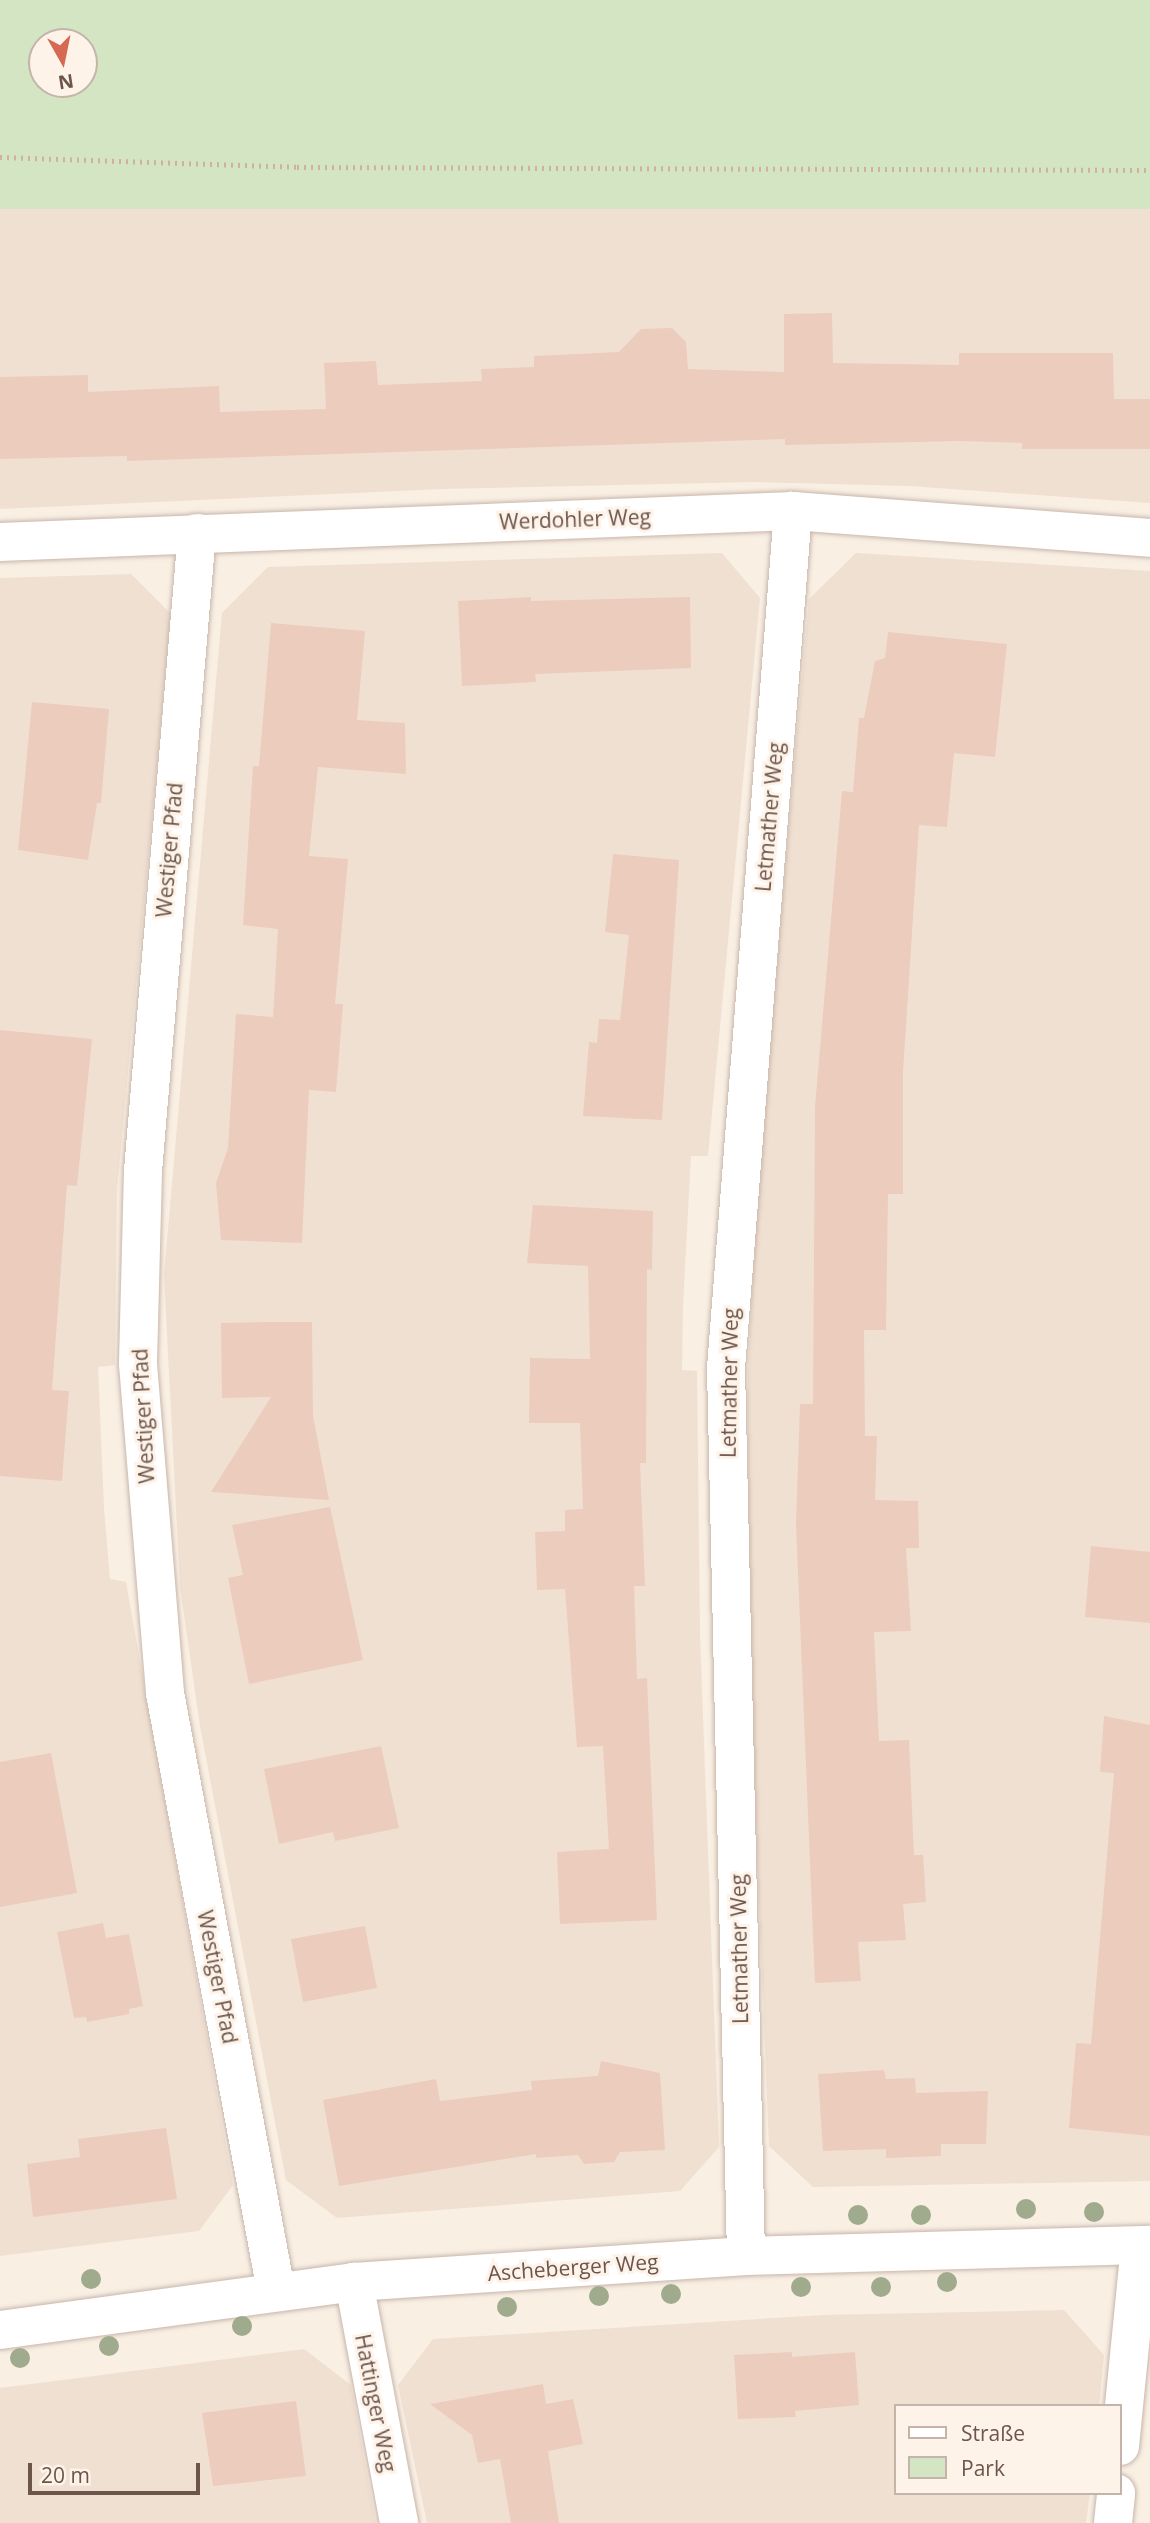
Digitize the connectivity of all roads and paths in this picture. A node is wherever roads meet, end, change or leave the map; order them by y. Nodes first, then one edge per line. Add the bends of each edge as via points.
1 (0, 157) edge
2 (1150, 170) edge
3 (793, 511) junction
4 (197, 533) junction
5 (1150, 538) edge
6 (0, 542) edge
7 (1145, 2245) edge
8 (746, 2256) junction
9 (354, 2282) junction
10 (276, 2291) junction
11 (0, 2330) edge
12 (1122, 2430) edge
13 (1116, 2495) edge
14 (399, 2523) edge
15 (1113, 2523) edge

1 - 2 path via 311,167
3 - 4 street, Werdohler Weg
3 - 5 street, Werdohler Weg
3 - 8 street, Letmather Weg via 726,1368
4 - 6 street, Werdohler Weg
4 - 10 street, Westiger Pfad via 143,1171 138,1364 165,1693
7 - 8 street, Ascheberger Weg
7 - 12 street
8 - 9 street, Ascheberger Weg
9 - 10 street, Ascheberger Weg
9 - 14 street, Hattinger Weg
10 - 11 street, Ascheberger Weg
13 - 15 street

